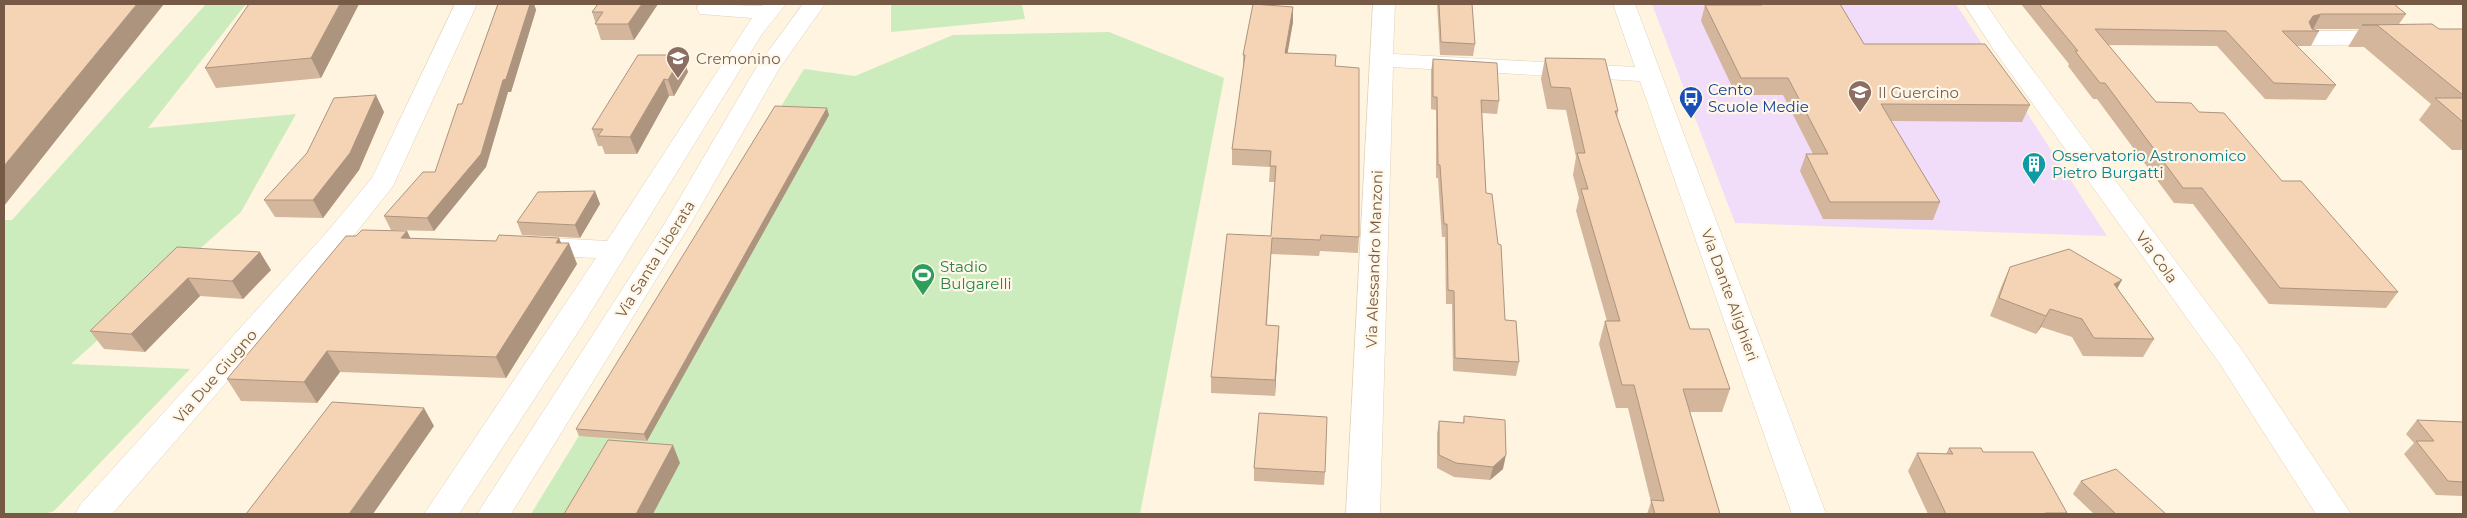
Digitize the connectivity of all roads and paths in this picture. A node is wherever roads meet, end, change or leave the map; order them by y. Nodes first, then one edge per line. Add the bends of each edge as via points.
1 (466, 4) edge
2 (709, 4) edge
3 (814, 4) edge
4 (1384, 4) edge
5 (1624, 4) edge
6 (1974, 4) edge
7 (765, 6) edge
8 (2463, 37) edge
9 (2313, 38) edge
10 (1382, 60) junction
11 (1650, 75) junction
12 (337, 238) junction
13 (367, 239) edge
14 (506, 245) edge
15 (616, 250) junction
16 (92, 514) edge
17 (441, 514) edge
18 (494, 514) edge
19 (1363, 514) edge
20 (1809, 514) edge
21 (2334, 514) edge

1 - 12 street, Via Due Giugno via 384,180
2 - 7 street via 708,9 721,11
3 - 18 street, Via Santa Liberata via 768,68 678,223
4 - 10 street, Via Alessandro Manzoni
5 - 11 street, Via Dante Alighieri
6 - 21 street, Via Cola via 2231,357
7 - 15 street
8 - 9 street
10 - 11 street
10 - 19 street, Via Alessandro Manzoni
11 - 20 street, Via Dante Alighieri
12 - 13 street
12 - 16 street, Via Due Giugno
14 - 15 street
15 - 17 street

